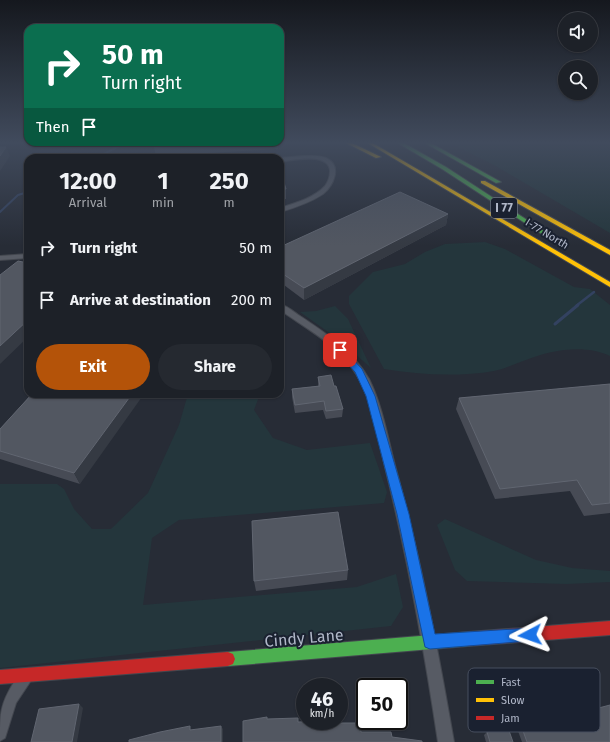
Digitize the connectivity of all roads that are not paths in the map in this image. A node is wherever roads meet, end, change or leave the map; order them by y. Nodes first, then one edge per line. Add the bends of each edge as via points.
1 (333, 177) edge
2 (417, 177) edge
3 (427, 177) edge
4 (458, 177) edge
5 (472, 177) edge
6 (488, 177) edge
7 (473, 204) junction
8 (284, 208) edge
9 (553, 238) dead end
10 (610, 246) edge
11 (610, 253) edge
12 (24, 256) edge
13 (0, 258) edge
14 (610, 285) edge
15 (284, 309) edge
16 (610, 628) edge
17 (430, 642) junction
18 (28, 675) junction
19 (0, 677) edge
20 (0, 733) edge
21 (446, 742) edge

1 - 8 street via 322,191
2 - 7 main road
3 - 7 main road, I-77 North / I 77
4 - 9 main road, I 77
5 - 11 main road, I 77
6 - 10 main road, I 77
7 - 14 main road, I-77 North / I 77
12 - 13 street
15 - 17 street via 340,350 366,383 403,514
16 - 17 main road, Cindy Lane
17 - 18 main road, Cindy Lane
17 - 21 street
18 - 19 main road, Cindy Lane
18 - 20 street via 10,699

